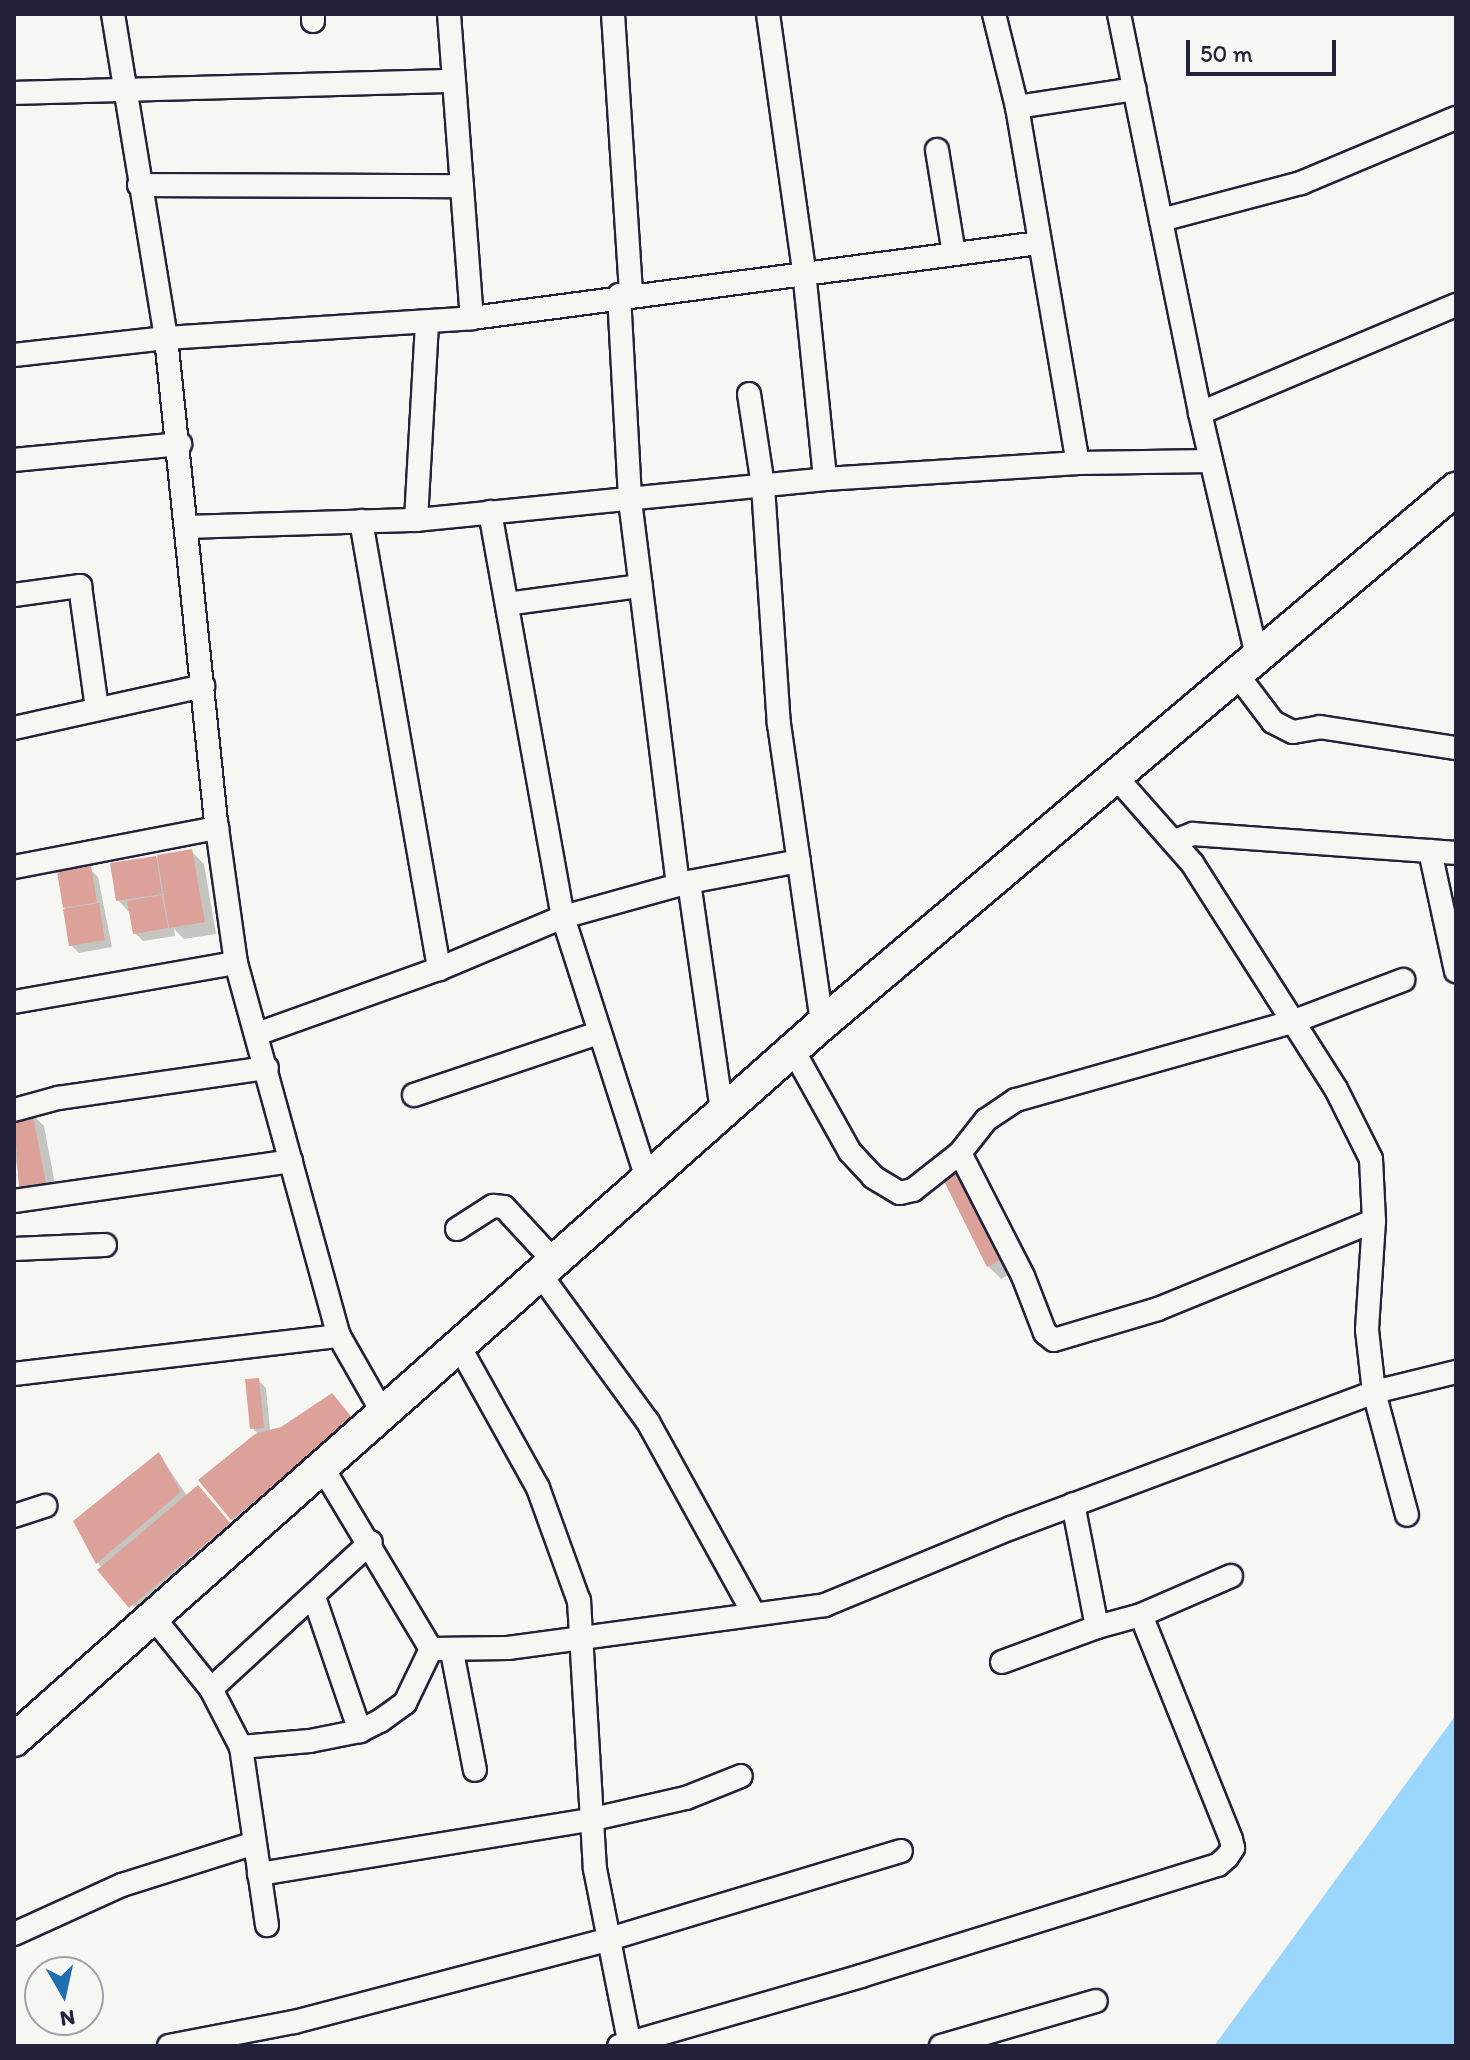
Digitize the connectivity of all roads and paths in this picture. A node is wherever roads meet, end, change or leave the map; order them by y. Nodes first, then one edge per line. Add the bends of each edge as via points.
1 (113, 14) edge
2 (449, 14) edge
3 (613, 14) edge
4 (768, 14) edge
5 (994, 14) edge
6 (1119, 14) edge
7 (454, 81) junction
8 (121, 87) junction
9 (1135, 89) junction
10 (14, 93) edge
11 (1017, 107) junction
12 (1456, 118) edge
13 (937, 150) dead end
14 (139, 185) junction
15 (462, 186) junction
16 (1161, 220) junction
17 (1039, 243) junction
18 (954, 254) junction
19 (804, 271) junction
20 (625, 294) junction
21 (1456, 305) edge
22 (472, 318) junction
23 (427, 322) junction
24 (166, 338) junction
25 (14, 355) edge
26 (749, 394) dead end
27 (1200, 413) junction
28 (180, 444) junction
29 (14, 460) edge
30 (1211, 461) junction
31 (1078, 463) junction
32 (825, 479) junction
33 (763, 486) junction
34 (1456, 489) edge
35 (630, 500) junction
36 (490, 512) junction
37 (416, 520) junction
38 (361, 521) junction
39 (188, 527) junction
40 (641, 586) junction
41 (14, 595) edge
42 (507, 604) junction
43 (1246, 665) junction
44 (203, 686) junction
45 (97, 709) junction
46 (14, 728) edge
47 (1456, 748) edge
48 (1115, 776) junction
49 (217, 828) junction
50 (1177, 840) junction
51 (1430, 851) junction
52 (1456, 853) edge
53 (799, 861) junction
54 (14, 867) edge
55 (684, 884) junction
56 (563, 917) junction
57 (236, 963) junction
58 (439, 969) junction
59 (1456, 971) edge
60 (1403, 980) dead end
61 (14, 1002) edge
62 (1292, 1022) junction
63 (822, 1024) junction
64 (598, 1033) junction
65 (257, 1034) junction
66 (793, 1050) junction
67 (267, 1068) junction
68 (414, 1095) dead end
69 (14, 1110) edge
70 (722, 1112) junction
71 (960, 1153) junction
72 (291, 1161) junction
73 (647, 1179) junction
74 (14, 1201) edge
75 (1374, 1221) junction
76 (457, 1229) dead end
77 (105, 1245) dead end
78 (14, 1249) edge
79 (547, 1268) junction
80 (339, 1336) junction
81 (459, 1346) junction
82 (1456, 1372) edge
83 (14, 1374) edge
84 (1374, 1392) junction
85 (383, 1413) junction
86 (322, 1467) junction
87 (1073, 1504) junction
88 (45, 1506) dead end
89 (1407, 1515) dead end
90 (14, 1516) edge
91 (371, 1542) junction
92 (1231, 1576) dead end
93 (314, 1597) junction
94 (753, 1612) junction
95 (1141, 1615) junction
96 (153, 1617) junction
97 (1097, 1627) junction
98 (585, 1641) junction
99 (442, 1650) junction
100 (1002, 1662) dead end
101 (211, 1689) junction
102 (360, 1731) junction
103 (15, 1735) edge
104 (241, 1747) junction
105 (475, 1770) dead end
106 (741, 1776) dead end
107 (589, 1820) junction
108 (252, 1844) junction
109 (901, 1851) dead end
110 (259, 1874) junction
111 (267, 1925) dead end
112 (14, 1934) edge
113 (606, 1940) junction
114 (1096, 2001) dead end
115 (626, 2045) edge
116 (169, 2046) edge
117 (941, 2046) edge

1 - 8 street
2 - 7 street
3 - 20 street
4 - 19 street
5 - 11 street
6 - 9 street
7 - 8 street
7 - 15 street
8 - 10 street
8 - 14 street
9 - 11 street
9 - 16 street
11 - 17 street
12 - 16 street via 1301,183
13 - 18 street
14 - 15 street
14 - 24 street
15 - 22 street
16 - 27 street
17 - 18 street
17 - 31 street
18 - 19 street
19 - 20 street
19 - 32 street
20 - 22 street
20 - 35 street
21 - 27 street
22 - 23 street
23 - 24 street
23 - 37 street
24 - 25 street
24 - 28 street
26 - 33 street
27 - 30 street
28 - 29 street
28 - 39 street
30 - 31 street
30 - 43 street
31 - 32 street
32 - 33 street
33 - 35 street
33 - 53 street via 779,724
34 - 43 street
35 - 36 street
35 - 40 street
36 - 37 street
36 - 42 street
37 - 38 street
38 - 39 street
38 - 58 street
39 - 44 street
40 - 42 street
40 - 55 street
41 - 45 street via 80,586
42 - 56 street
43 - 47 street via 1273,722 1293,732 1320,727
43 - 48 street
44 - 45 street
44 - 49 street
45 - 46 street
48 - 50 street
48 - 63 street
49 - 54 street
49 - 57 street
50 - 51 street via 1193,834
50 - 62 street
51 - 52 street
51 - 59 street
53 - 55 street
53 - 63 street
55 - 56 street
55 - 70 street
56 - 58 street
56 - 64 street
57 - 61 street
57 - 65 street
58 - 65 street
60 - 62 street
62 - 71 street via 1016,1100 986,1120
62 - 75 street via 1336,1089 1371,1159
63 - 66 street
64 - 68 street
64 - 73 street
65 - 67 street
66 - 70 street
66 - 71 street via 850,1152 890,1190 913,1190
67 - 69 street via 58,1098
67 - 72 street
70 - 73 street
71 - 75 street via 1023,1276 1045,1333 1054,1340 1158,1309
72 - 74 street
72 - 80 street
73 - 79 street
75 - 84 street via 1367,1330
76 - 79 street via 493,1206 504,1207
77 - 78 street
79 - 81 street
79 - 94 street via 648,1422
80 - 83 street
80 - 85 street
81 - 85 street
81 - 98 street via 538,1488 579,1601
82 - 84 street
84 - 87 street
84 - 89 street
85 - 86 street
86 - 91 street
86 - 96 street
87 - 94 street via 825,1605
87 - 97 street
88 - 90 street
91 - 93 street
91 - 99 street
92 - 95 street
93 - 101 street
93 - 102 street
94 - 98 street
95 - 97 street
95 - 115 street via 1231,1839 1233,1848 1218,1865
96 - 101 street
96 - 103 street
97 - 100 street
98 - 99 street
98 - 107 street
99 - 102 street via 405,1703
99 - 105 street
101 - 104 street
102 - 104 street
104 - 108 street
106 - 107 street via 686,1798
107 - 110 street
107 - 113 street
108 - 110 street
108 - 112 street via 122,1885
109 - 113 street
110 - 111 street
113 - 115 street
113 - 116 street via 294,2022
114 - 117 street

